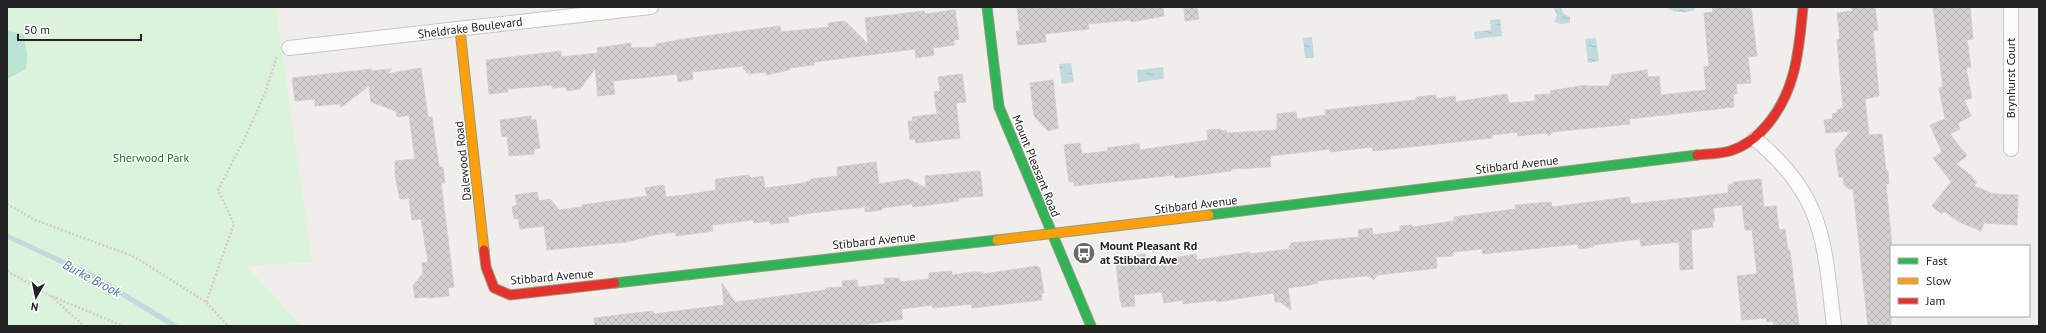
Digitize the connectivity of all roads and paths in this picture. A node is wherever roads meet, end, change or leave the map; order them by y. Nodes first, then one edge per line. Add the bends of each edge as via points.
1 (651, 7) edge
2 (987, 7) edge
3 (1803, 7) edge
4 (2011, 7) edge
5 (460, 30) junction
6 (283, 51) joint
7 (1755, 139) junction
8 (2011, 149) dead end
9 (7, 204) edge
10 (1051, 234) junction
11 (7, 271) edge
12 (494, 288) joint
13 (49, 295) junction
14 (206, 302) junction
15 (84, 326) edge
16 (123, 326) edge
17 (228, 326) edge
18 (1091, 326) edge
19 (1834, 326) edge

1 - 5 street, Sheldrake Boulevard
2 - 10 street, Mount Pleasant Road via 999,107
3 - 7 street, Stibbard Avenue via 1798,59 1788,93 1778,112
4 - 8 street, Brynhurst Court
5 - 6 street, Sheldrake Boulevard
5 - 12 street, Dalewood Road via 486,267
6 - 14 path via 244,140 218,190 234,224
7 - 10 street, Stibbard Avenue via 1730,152
7 - 19 street via 1791,174 1810,203 1823,242
9 - 14 path via 35,220 135,257
10 - 12 street, Stibbard Avenue via 510,295
10 - 18 street, Mount Pleasant Road
11 - 13 path
13 - 15 path
13 - 16 path
14 - 17 path

